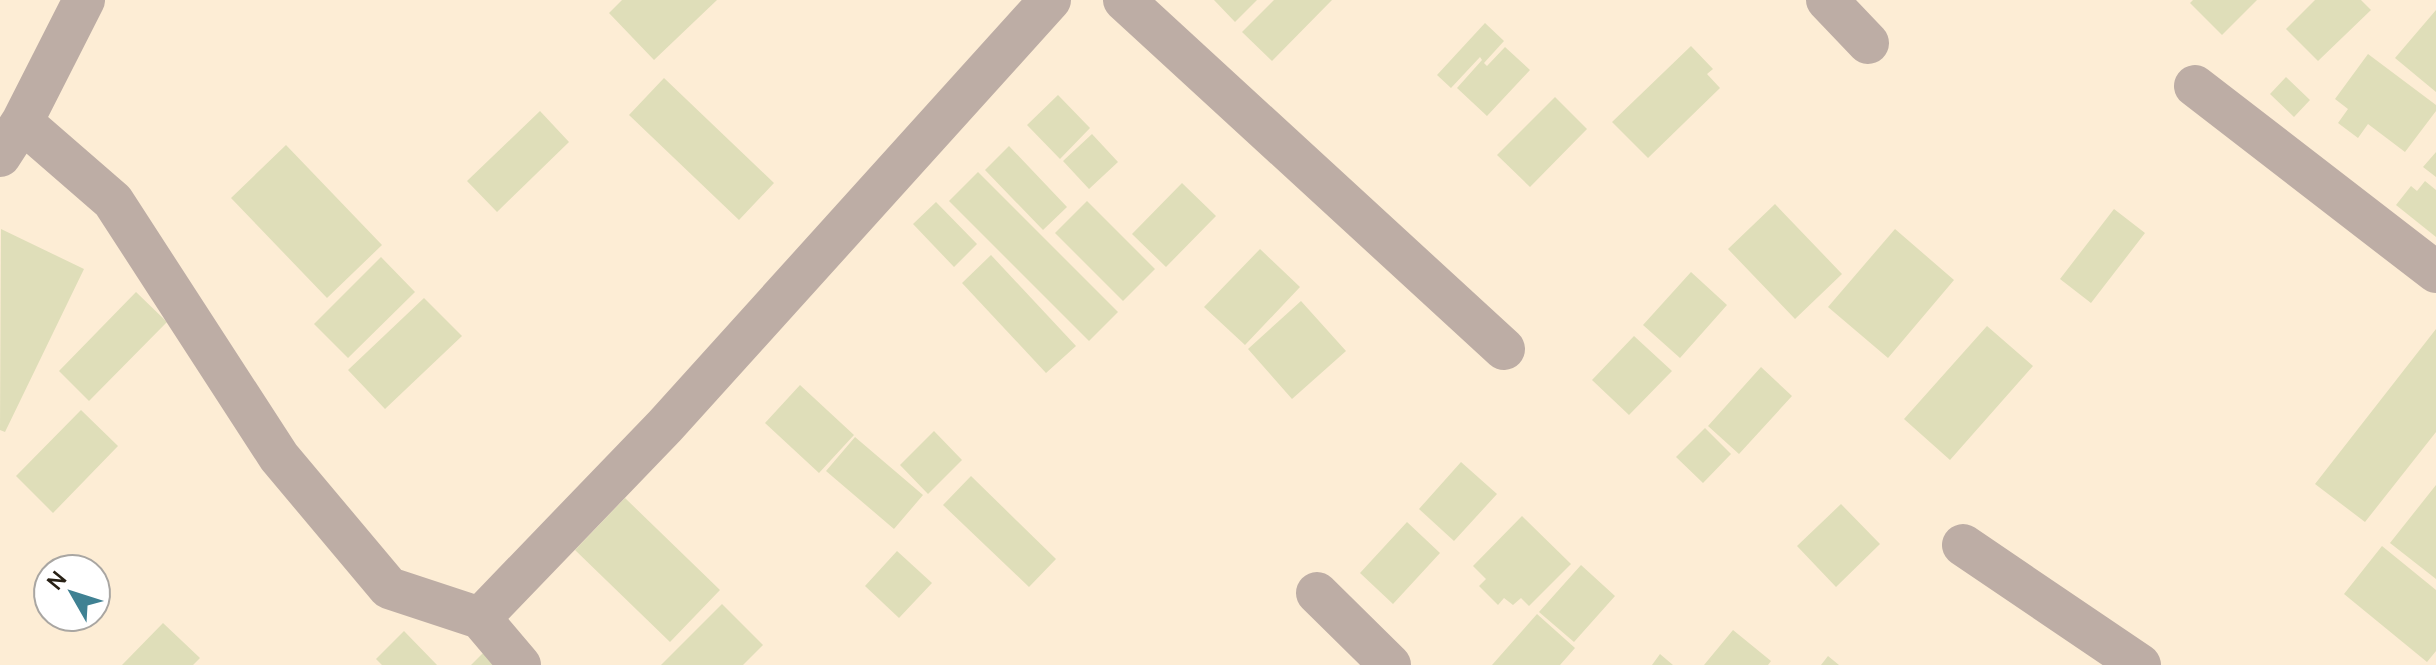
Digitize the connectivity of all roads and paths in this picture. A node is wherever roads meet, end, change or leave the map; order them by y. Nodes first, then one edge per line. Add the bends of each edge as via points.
1 (84, 0) edge
2 (1050, 0) edge
3 (1124, 0) edge
4 (1827, 0) edge
5 (1868, 43) dead end
6 (2195, 86) dead end
7 (11, 139) edge
8 (2436, 272) edge
9 (1504, 349) dead end
10 (1963, 545) dead end
11 (1317, 593) dead end
12 (480, 618) junction
13 (520, 665) edge
14 (1390, 665) edge
15 (2140, 665) edge

1 - 7 street
2 - 12 street via 665,426
3 - 9 street
4 - 5 street
6 - 8 street
7 - 12 street via 113,201 279,457 389,588
10 - 15 street
11 - 14 street
12 - 13 street

